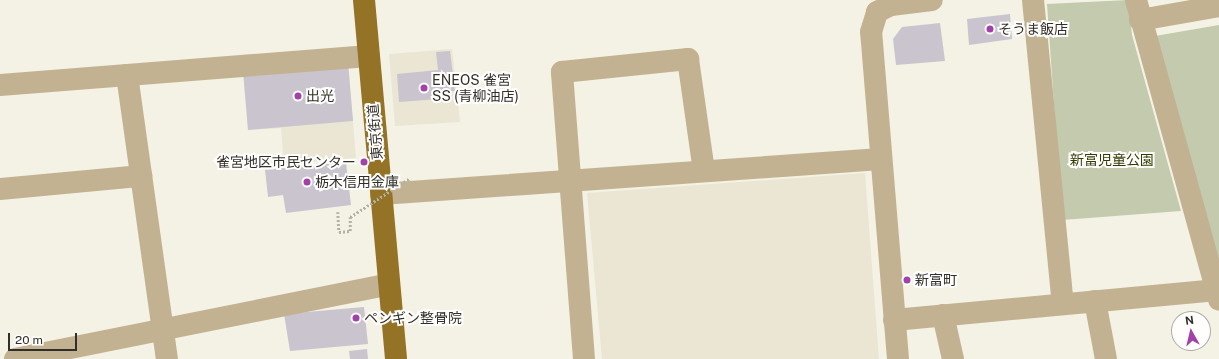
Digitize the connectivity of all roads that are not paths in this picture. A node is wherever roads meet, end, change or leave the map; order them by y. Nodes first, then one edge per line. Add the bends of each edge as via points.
1 (364, 0) edge
2 (932, 0) edge
3 (1033, 0) edge
4 (1219, 6) edge
5 (1138, 10) edge
6 (369, 56) junction
7 (127, 75) junction
8 (0, 85) edge
9 (881, 159) junction
10 (704, 171) junction
11 (141, 176) junction
12 (569, 182) junction
13 (0, 189) edge
14 (380, 194) junction
15 (389, 284) junction
16 (1217, 295) edge
17 (1095, 301) junction
18 (1062, 304) junction
19 (943, 315) junction
20 (894, 320) junction
21 (163, 327) junction
22 (16, 359) edge
23 (167, 359) edge
24 (396, 359) edge
25 (584, 359) edge
26 (898, 359) edge
27 (953, 359) edge
28 (1106, 359) edge

1 - 6 highway, 東京街道
2 - 9 street via 891,5 877,12 871,32
3 - 18 street
4 - 5 street
5 - 16 street
6 - 7 street
6 - 14 highway, 東京街道
7 - 8 street
7 - 11 street
9 - 10 street
9 - 20 street
10 - 12 street
10 - 12 street via 688,59 562,72
11 - 13 street
11 - 21 street
12 - 14 street
12 - 25 street
14 - 15 highway, 東京街道
15 - 21 street
15 - 24 highway, 東京街道
16 - 17 street
17 - 18 street
17 - 28 street
18 - 19 street
19 - 20 street
19 - 27 street
20 - 26 street
21 - 22 street
21 - 23 street

